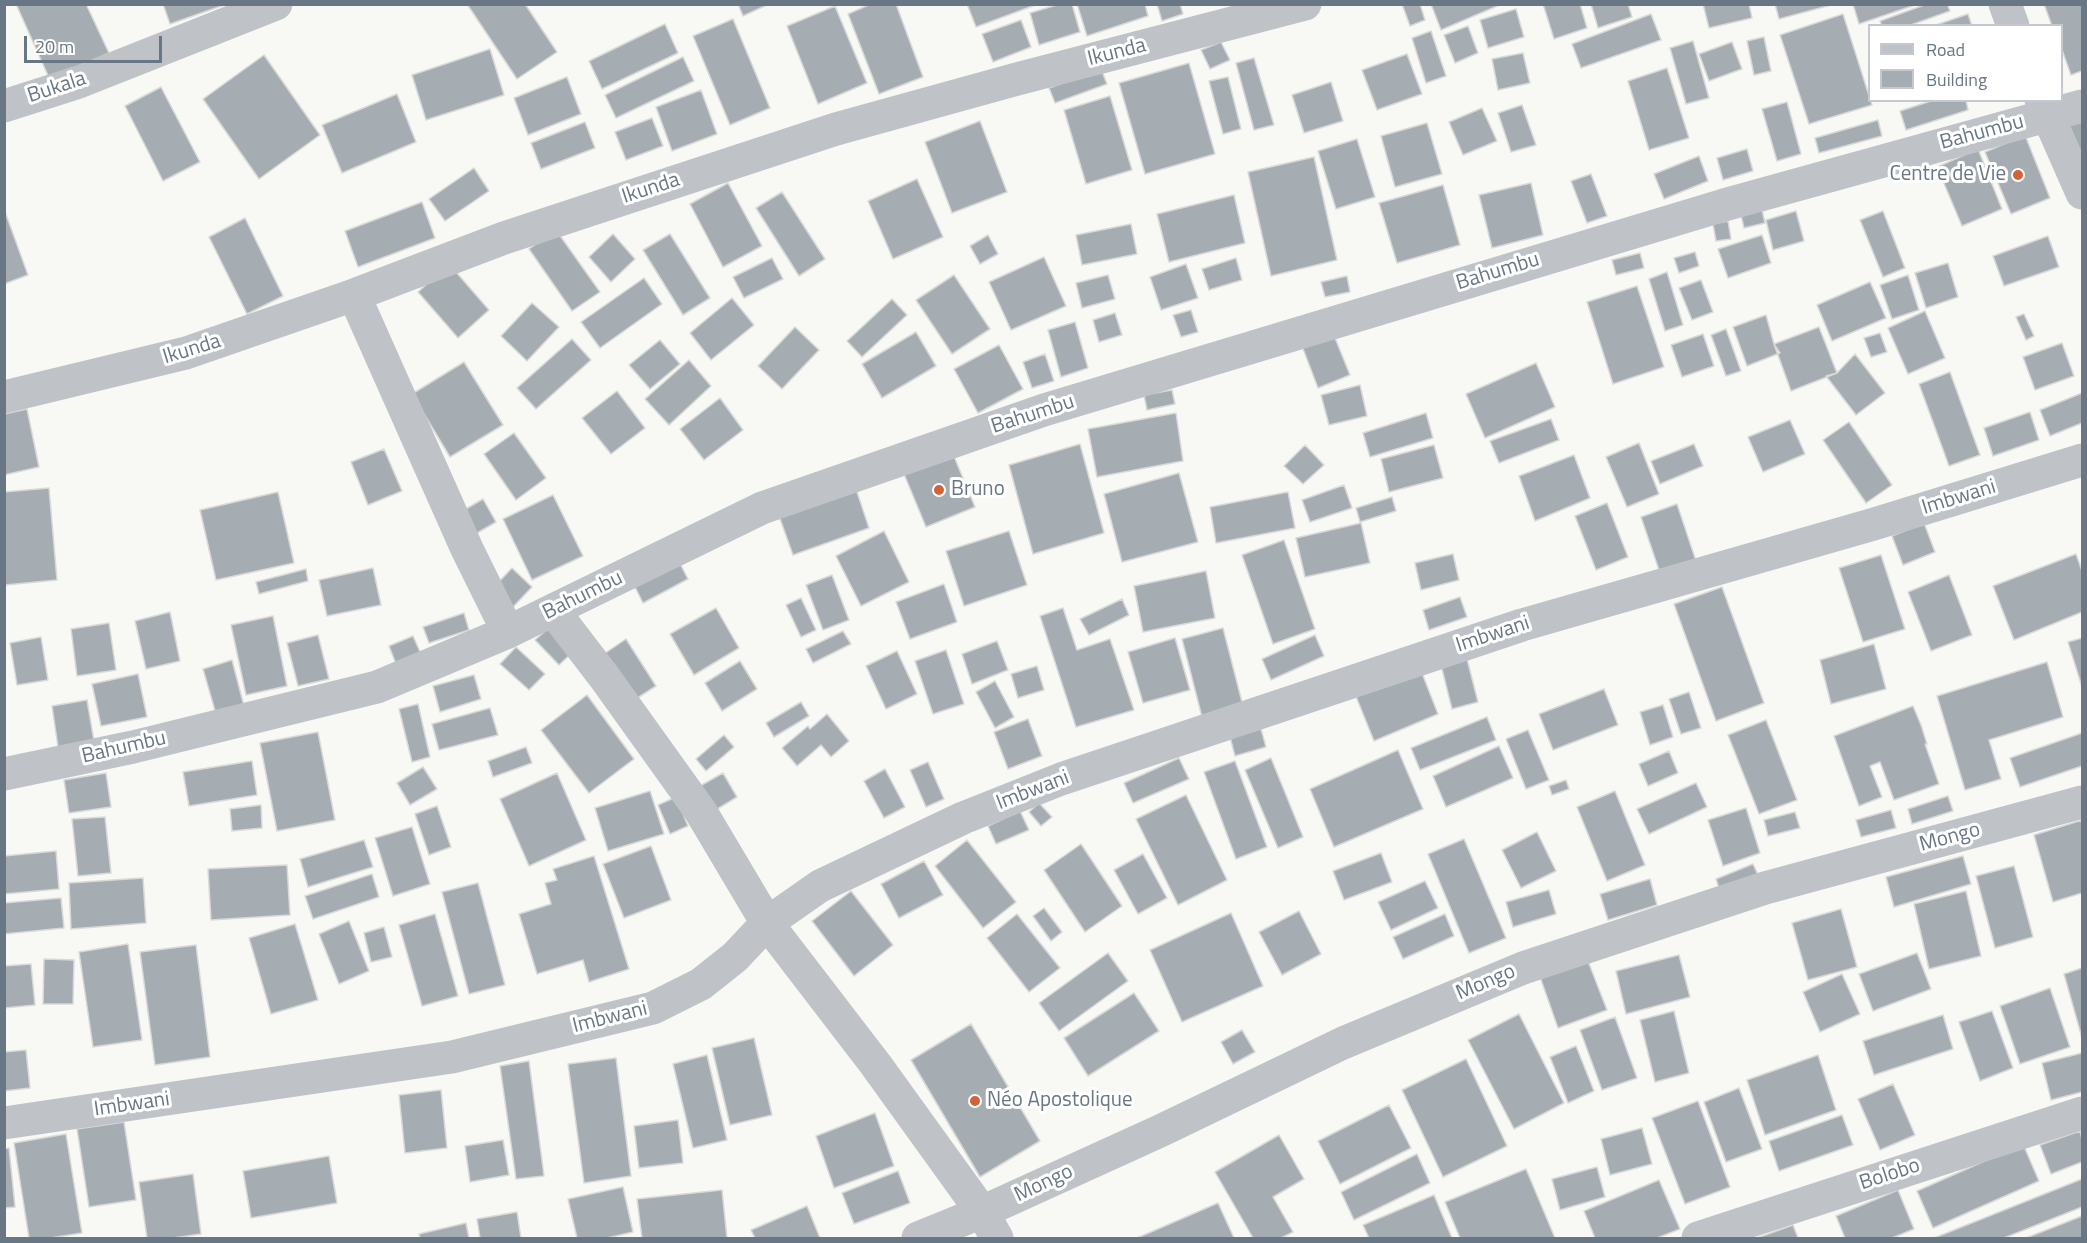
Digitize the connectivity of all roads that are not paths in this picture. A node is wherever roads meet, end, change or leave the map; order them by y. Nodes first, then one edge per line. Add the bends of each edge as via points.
1 (276, 4) edge
2 (1305, 4) edge
3 (2005, 4) edge
4 (2012, 24) edge
5 (4, 106) edge
6 (2082, 106) edge
7 (2044, 108) edge
8 (2082, 193) edge
9 (354, 295) junction
10 (4, 397) edge
11 (2082, 459) edge
12 (553, 610) junction
13 (508, 632) junction
14 (4, 774) edge
15 (2082, 802) edge
16 (767, 923) junction
17 (2082, 1113) edge
18 (4, 1123) edge
19 (989, 1225) edge
20 (918, 1239) edge
21 (1698, 1239) edge

1 - 5 street, Bukala via 79,82
2 - 9 street, Ikunda via 836,129 504,238
3 - 4 street
6 - 7 street, Bahumbu
7 - 8 street
7 - 12 street, Bahumbu via 1044,410 762,508
9 - 10 street, Ikunda via 186,353
9 - 13 street via 466,549
11 - 16 street, Imbwani via 1874,524 1522,625 1060,779 963,818 820,886
12 - 13 street, Bahumbu
12 - 16 street via 701,812
13 - 14 street, Bahumbu via 377,687 133,747
15 - 19 street, Mongo via 1765,888 1523,968 1343,1043 1160,1131
16 - 18 street, Imbwani via 735,957 701,984 653,1008 452,1057
16 - 19 street via 876,1065
17 - 21 street, Bolobo
19 - 20 street, Mongo

